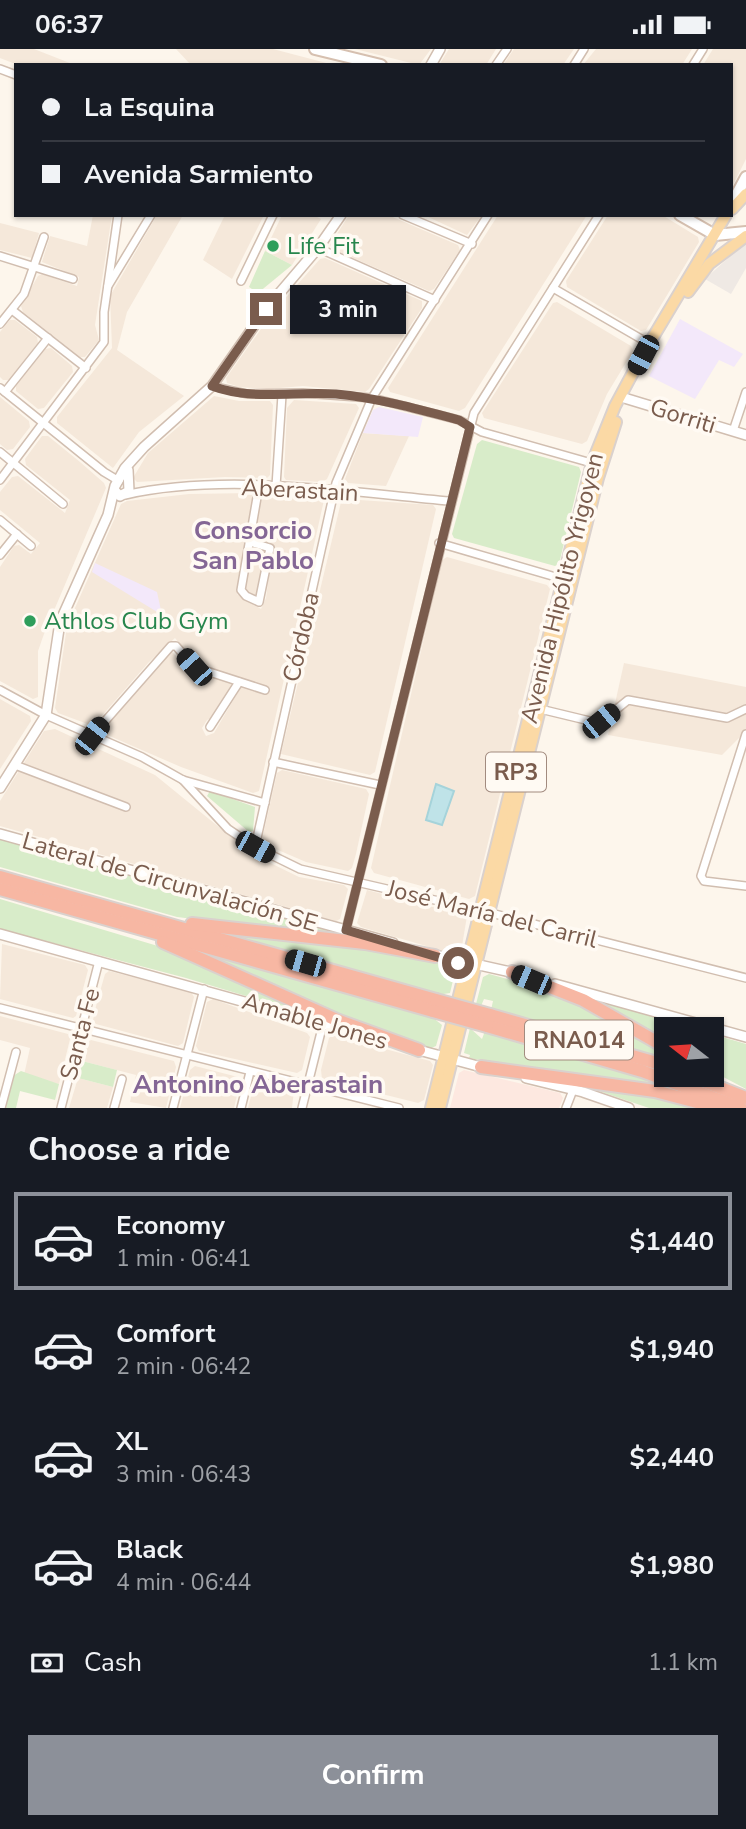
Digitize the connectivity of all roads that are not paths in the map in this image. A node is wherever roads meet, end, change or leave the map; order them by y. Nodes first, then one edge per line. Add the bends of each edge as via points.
1 (315, 49) edge
2 (346, 57) edge
3 (372, 63) edge
4 (746, 177) edge
5 (746, 194) edge
6 (733, 201) edge
7 (733, 208) edge
8 (118, 217) edge
9 (150, 217) edge
10 (272, 217) edge
11 (337, 217) edge
12 (487, 217) edge
13 (598, 217) edge
14 (690, 217) edge
15 (417, 218) edge
16 (719, 223) edge
17 (746, 234) edge
18 (44, 237) dead end
19 (472, 244) junction
20 (318, 249) junction
21 (0, 256) edge
22 (36, 265) junction
23 (73, 279) dead end
24 (241, 281) dead end
25 (107, 286) junction
26 (553, 288) junction
27 (435, 300) junction
28 (12, 310) junction
29 (0, 324) edge
30 (48, 338) junction
31 (652, 346) junction
32 (86, 368) junction
33 (212, 386) junction
34 (2, 390) edge
35 (746, 393) edge
36 (282, 395) junction
37 (372, 398) junction
38 (624, 398) junction
39 (45, 423) junction
40 (470, 427) junction
41 (733, 431) junction
42 (746, 435) edge
43 (0, 452) edge
44 (13, 463) junction
45 (596, 464) junction
46 (0, 480) edge
47 (259, 486) junction
48 (276, 486) junction
49 (122, 487) junction
50 (334, 491) junction
51 (450, 501) junction
52 (63, 504) dead end
53 (0, 520) edge
54 (17, 534) junction
55 (250, 542) junction
56 (439, 543) junction
57 (32, 546) dead end
58 (0, 555) edge
59 (568, 581) junction
60 (239, 681) junction
61 (265, 689) dead end
62 (0, 690) edge
63 (536, 708) junction
64 (746, 709) edge
65 (46, 715) junction
66 (210, 727) dead end
67 (746, 734) edge
68 (92, 736) junction
69 (273, 762) junction
70 (15, 765) junction
71 (183, 780) junction
72 (380, 785) junction
73 (0, 788) edge
74 (265, 803) junction
75 (127, 807) dead end
76 (0, 834) edge
77 (255, 847) junction
78 (0, 875) edge
79 (358, 882) junction
80 (746, 886) edge
81 (0, 891) edge
82 (487, 912) junction
83 (125, 913) junction
84 (108, 919) junction
85 (346, 930) junction
86 (0, 934) edge
87 (435, 956) junction
88 (99, 961) junction
89 (472, 964) junction
90 (512, 972) junction
91 (746, 978) edge
92 (204, 989) junction
93 (435, 1005) junction
94 (0, 1008) edge
95 (488, 1020) junction
96 (323, 1024) junction
97 (81, 1029) junction
98 (746, 1037) edge
99 (654, 1041) edge
100 (419, 1050) junction
101 (16, 1052) dead end
102 (186, 1056) junction
103 (448, 1058) junction
104 (654, 1063) edge
105 (481, 1067) junction
106 (250, 1072) junction
107 (122, 1079) dead end
108 (724, 1083) edge
109 (307, 1086) junction
110 (721, 1087) edge
111 (573, 1090) junction
112 (746, 1096) edge
113 (1, 1108) edge
114 (61, 1108) edge
115 (114, 1108) edge
116 (173, 1108) edge
117 (241, 1108) edge
118 (302, 1108) edge
119 (399, 1108) edge
120 (431, 1108) edge
121 (440, 1108) edge
122 (566, 1108) edge
123 (629, 1108) edge
124 (720, 1108) edge
125 (741, 1108) edge

1 - 2 main road
2 - 3 main road
4 - 6 main road
5 - 7 main road
8 - 25 street
9 - 25 street
10 - 24 street
11 - 20 street
12 - 19 street, Córdoba
13 - 26 street
14 - 16 main road
15 - 19 street
16 - 17 main road
16 - 31 main road, Avenida Hipólito Yrigoyen / RP3
17 - 31 main road, Avenida Hipólito Yrigoyen / RP3 via 699,276
18 - 22 street
19 - 27 street, Córdoba
20 - 27 street
20 - 33 street via 266,309
21 - 22 street
22 - 23 street
22 - 28 street
25 - 32 street via 104,342
26 - 31 street
26 - 40 street via 474,412
27 - 37 street, Córdoba
28 - 29 street
28 - 30 street
30 - 32 street
30 - 34 street
31 - 38 main road, Avenida Hipólito Yrigoyen / RP3
32 - 39 street
33 - 36 street via 229,392
33 - 49 street via 133,459
34 - 39 street
35 - 41 street
36 - 37 street
36 - 48 street
37 - 40 street via 459,420
37 - 50 street, Córdoba
38 - 41 street, Gorriti
38 - 45 main road, Avenida Hipólito Yrigoyen / RP3
39 - 44 street
39 - 49 street
40 - 45 street
40 - 51 street
41 - 42 street, Gorriti
43 - 44 street
44 - 46 street
44 - 52 street
45 - 59 main road, Avenida Hipólito Yrigoyen / RP3
47 - 48 street, Aberastain
47 - 49 street, Aberastain via 150,491
47 - 55 street
48 - 50 street, Aberastain
49 - 65 street via 56,634
50 - 51 street, Aberastain
50 - 69 street, Córdoba
51 - 56 street
53 - 54 street
54 - 57 street
54 - 58 street
55 - 55 street via 270,548 259,602 241,590
56 - 59 street
56 - 72 street
59 - 63 main road, Avenida Hipólito Yrigoyen / RP3
60 - 61 street
60 - 66 street
60 - 68 street via 194,667 171,646
62 - 65 street
63 - 64 street via 594,722 628,700 727,718
63 - 82 main road, Avenida Hipólito Yrigoyen / RP3
65 - 68 street
65 - 70 street
67 - 80 street via 701,876 704,881
68 - 71 street
69 - 72 street
69 - 74 street, Córdoba
70 - 73 street
70 - 75 street
71 - 74 street
71 - 77 street, José María del Carril via 228,829
72 - 79 street
74 - 77 street, Córdoba
76 - 85 street, Lateral de Circunvalación SE
77 - 79 street, José María del Carril via 300,869
78 - 83 highway, RNA014
79 - 82 street, José María del Carril
79 - 85 street
81 - 84 highway, RNA014
82 - 89 main road, Avenida Hipólito Yrigoyen / RP3
82 - 91 street, José María del Carril
83 - 87 highway via 376,944
83 - 93 highway, RNA014
84 - 93 highway, RNA014
84 - 100 highway via 339,1021
85 - 87 street, Lateral de Circunvalación SE
86 - 88 street, Amable Jones
87 - 89 street, Lateral de Circunvalación SE
88 - 92 street, Amable Jones
88 - 97 street, Santa Fe
89 - 90 street, Lateral de Circunvalación SE
89 - 103 main road, Avenida Hipólito Yrigoyen / RP3
90 - 98 street, Lateral de Circunvalación SE
90 - 99 highway via 583,1000
92 - 96 street, Amable Jones
92 - 102 street
93 - 95 highway, RNA014, bridge
94 - 97 street
95 - 104 highway, RNA014
95 - 125 highway, RNA014
96 - 100 street, Amable Jones
96 - 109 street
97 - 102 street
97 - 114 street, Santa Fe
100 - 103 street, Amable Jones
101 - 113 street
102 - 106 street
102 - 116 street
103 - 105 street, Amable Jones
103 - 120 main road, Avenida Hipólito Yrigoyen / RP3
103 - 121 main road, Avenida Hipólito Yrigoyen / RP3
105 - 111 street, Amable Jones
105 - 124 highway via 645,1089
106 - 109 street
106 - 117 street
107 - 115 street
108 - 112 highway
109 - 118 street
109 - 119 street
110 - 112 highway
111 - 122 street
111 - 123 street, Amable Jones

